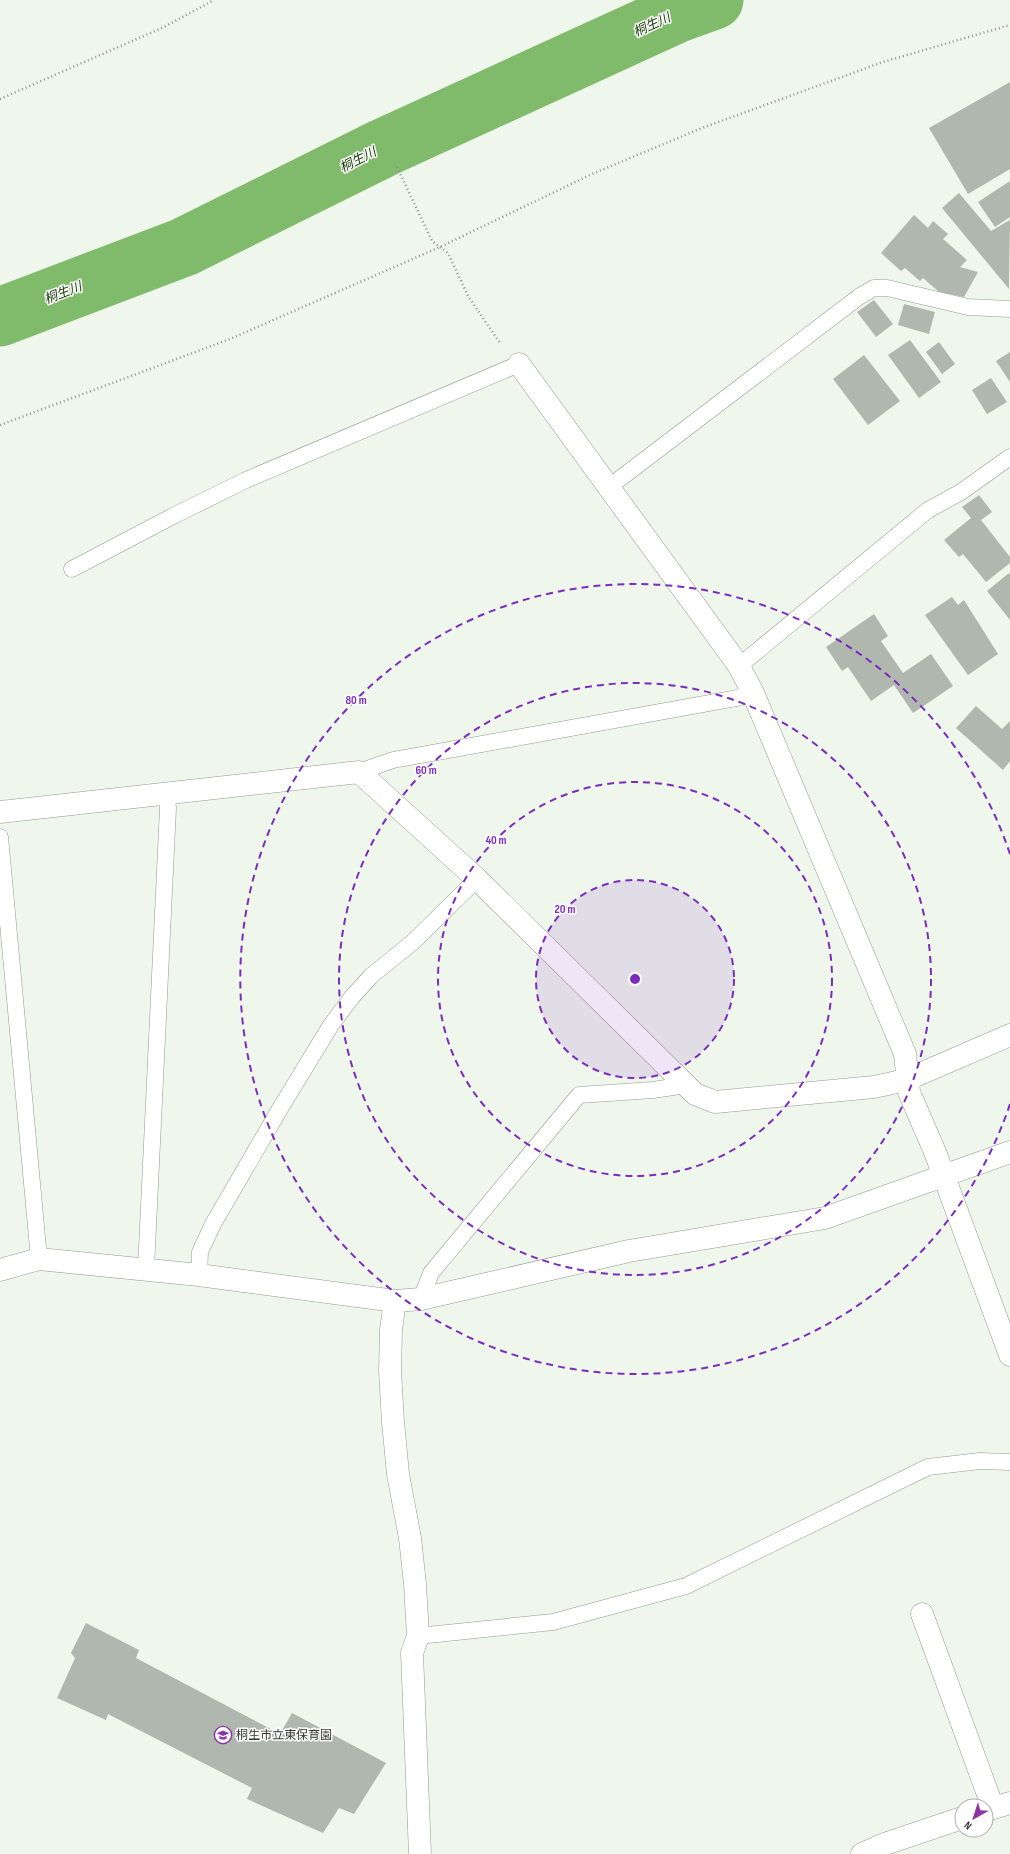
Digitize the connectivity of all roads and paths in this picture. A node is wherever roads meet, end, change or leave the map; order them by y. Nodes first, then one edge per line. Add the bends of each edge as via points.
1 (214, 0) edge
2 (1010, 25) edge
3 (0, 99) edge
4 (397, 167) dead end
5 (440, 247) junction
6 (1010, 309) edge
7 (519, 364) junction
8 (0, 425) edge
9 (1010, 457) edge
10 (609, 487) junction
11 (72, 569) dead end
12 (739, 666) junction
13 (753, 693) junction
14 (359, 772) junction
15 (166, 794) junction
16 (0, 812) edge
17 (0, 836) edge
18 (477, 879) junction
19 (1010, 1035) edge
20 (906, 1080) junction
21 (686, 1085) junction
22 (1010, 1152) edge
23 (944, 1176) junction
24 (39, 1259) junction
25 (146, 1269) junction
26 (0, 1270) edge
27 (199, 1275) junction
28 (421, 1299) junction
29 (395, 1301) junction
30 (1010, 1355) edge
31 (1010, 1462) edge
32 (922, 1614) dead end
33 (418, 1636) junction
34 (996, 1807) edge
35 (954, 1821) edge
36 (420, 1854) edge
37 (862, 1854) edge

1 - 3 path via 164,27
2 - 5 path via 883,62 702,128 592,174
4 - 5 path via 432,241
5 - 7 path via 448,253 468,296 502,346
5 - 8 path via 230,339
6 - 10 lane via 968,307 888,288 874,288 860,296
7 - 10 street
7 - 11 lane via 246,480
9 - 12 lane via 961,492 928,510
10 - 12 street
12 - 13 street
13 - 14 lane via 393,760
13 - 20 street via 905,1054
14 - 15 street
14 - 18 street
15 - 16 street
15 - 25 lane
17 - 24 lane
18 - 21 street
18 - 27 lane via 413,942 370,976 331,1025 214,1224 200,1252
19 - 20 street
20 - 21 street via 874,1087 715,1102 695,1094
20 - 23 street
21 - 28 lane via 579,1095 431,1273
22 - 23 street
23 - 28 street via 820,1220 629,1251
23 - 30 street
24 - 25 street
24 - 26 street
25 - 27 street
27 - 29 street
28 - 29 street
29 - 33 street via 391,1344 392,1422 398,1474 410,1538
31 - 33 lane via 980,1461 928,1467 686,1586 553,1622
32 - 34 street
33 - 36 street via 412,1653
35 - 37 street

